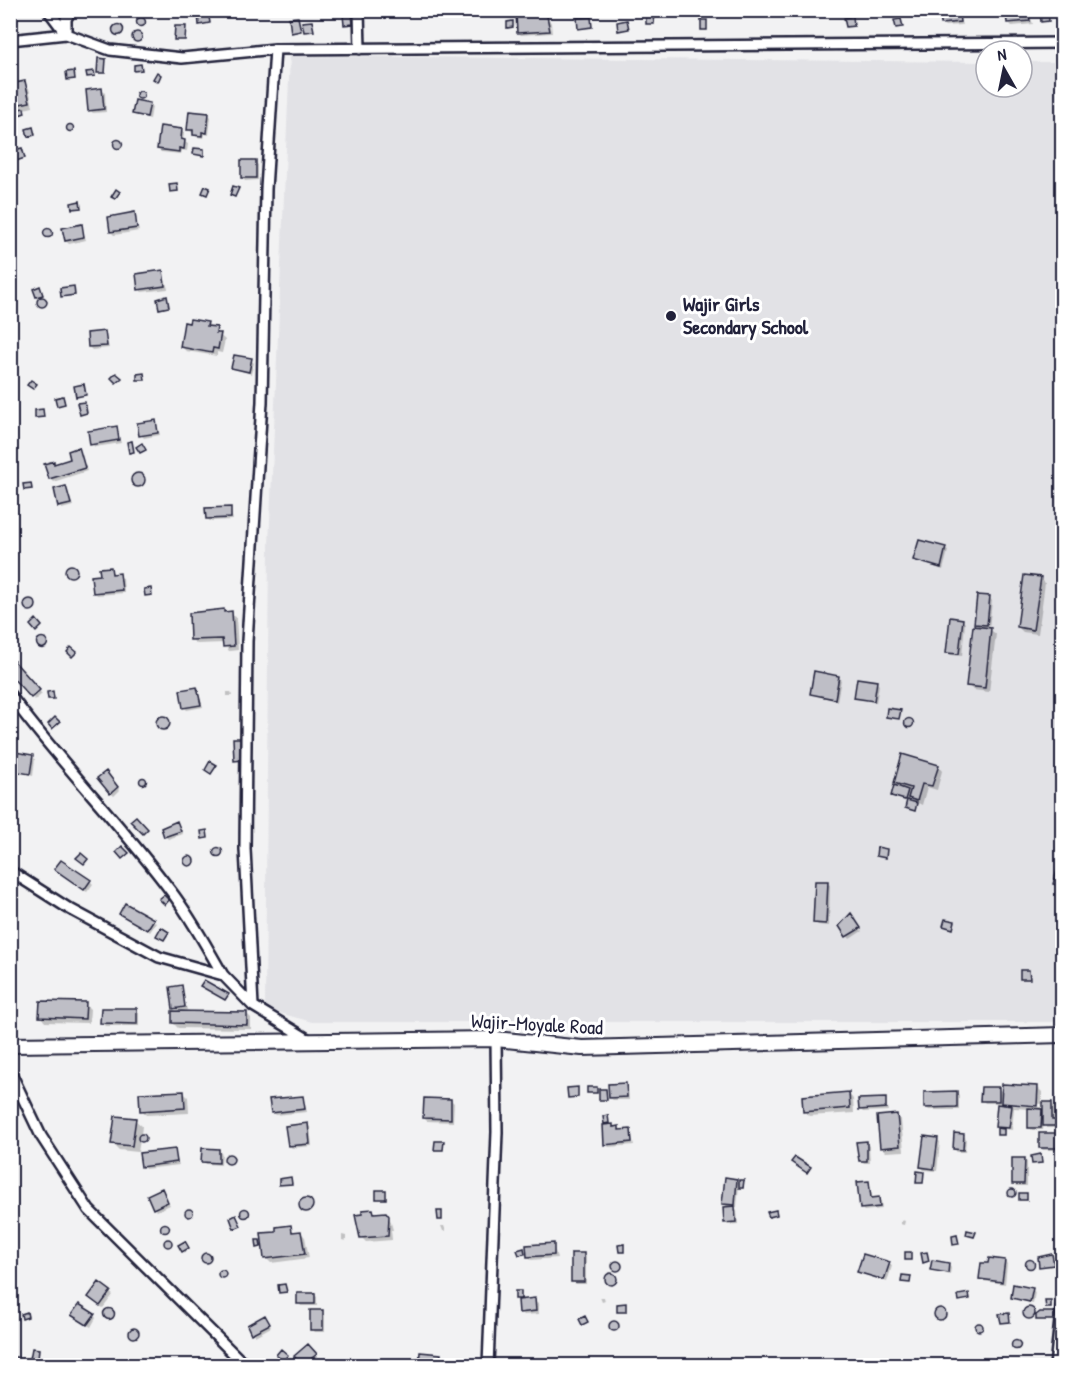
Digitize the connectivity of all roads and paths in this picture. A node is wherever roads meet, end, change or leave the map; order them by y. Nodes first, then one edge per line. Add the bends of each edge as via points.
1 (48, 10) edge
2 (71, 10) edge
3 (359, 10) edge
4 (66, 34) junction
5 (10, 40) edge
6 (1062, 43) edge
7 (275, 49) junction
8 (360, 49) junction
9 (10, 695) edge
10 (10, 871) edge
11 (223, 975) junction
12 (253, 1006) junction
13 (1062, 1035) edge
14 (496, 1040) junction
15 (311, 1041) junction
16 (10, 1045) edge
17 (10, 1071) edge
18 (1062, 1302) edge
19 (246, 1365) edge
20 (488, 1365) edge
21 (1055, 1365) edge

1 - 4 street
2 - 4 street
3 - 8 street
4 - 5 street
4 - 7 street via 110,50 182,58
6 - 8 street
7 - 8 street
7 - 12 street via 266,189 262,402 247,641 245,849
9 - 11 street via 170,889
10 - 11 street via 68,908 159,957
11 - 12 street
12 - 15 street
13 - 14 main road, Wajir-Moyale Road via 582,1048
14 - 15 main road, Wajir-Moyale Road
14 - 20 street via 497,1132
15 - 16 main road, Wajir-Moyale Road
17 - 19 street via 41,1136 88,1210
18 - 21 street

